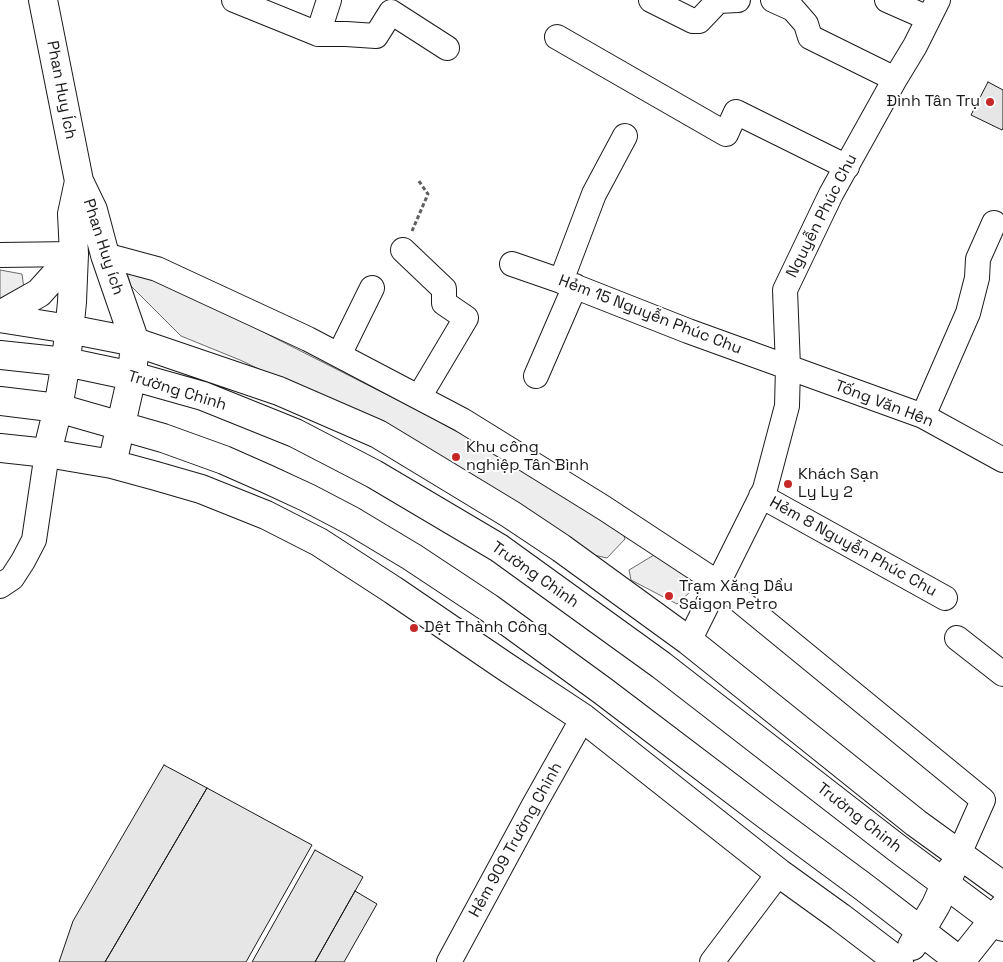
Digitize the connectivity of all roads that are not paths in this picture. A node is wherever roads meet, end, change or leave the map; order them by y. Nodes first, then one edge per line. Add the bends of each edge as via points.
1 (43, 0) edge
2 (329, 0) edge
3 (650, 0) edge
4 (738, 0) edge
5 (773, 0) edge
6 (887, 0) edge
7 (238, 1) edge
8 (933, 9) edge
9 (318, 34) junction
10 (557, 37) dead end
11 (447, 48) dead end
12 (895, 79) junction
13 (625, 136) dead end
14 (847, 167) junction
15 (79, 180) junction
16 (994, 223) dead end
17 (404, 250) road end
18 (74, 254) junction
19 (0, 255) edge
20 (105, 255) junction
21 (512, 264) dead end
22 (568, 283) junction
23 (372, 288) dead end
24 (0, 317) edge
25 (69, 329) junction
26 (135, 342) junction
27 (0, 354) edge
28 (338, 355) junction
29 (66, 362) junction
30 (788, 367) junction
31 (132, 376) junction
32 (536, 376) dead end
33 (419, 397) junction
34 (0, 401) edge
35 (58, 408) junction
36 (923, 416) junction
37 (120, 426) junction
38 (0, 448) edge
39 (48, 453) junction
40 (1000, 453) edge
41 (112, 464) junction
42 (762, 496) junction
43 (718, 583) junction
44 (0, 586) edge
45 (944, 598) dead end
46 (957, 638) dead end
47 (688, 641) junction
48 (1003, 674) edge
49 (583, 718) junction
50 (958, 854) junction
51 (778, 872) junction
52 (945, 884) junction
53 (1003, 886) edge
54 (1000, 919) edge
55 (920, 931) junction
56 (449, 962) edge
57 (712, 962) edge
58 (899, 962) edge
59 (903, 962) edge
60 (960, 962) edge

1 - 15 main road, Phan Huy Ích
2 - 9 street
3 - 4 street via 693,21 699,21 718,1
5 - 12 street via 793,9 806,24 810,38
6 - 8 street
7 - 9 street
8 - 12 street, Nguyễn Phúc Chu
9 - 11 street via 376,36 391,12
10 - 14 street via 726,134 736,112
12 - 14 street, Nguyễn Phúc Chu
13 - 22 street via 594,194
14 - 30 street, Nguyễn Phúc Chu via 785,290
15 - 18 main road, Phan Huy ích via 72,214
15 - 20 main road, Phan Huy ích via 93,210
16 - 36 street via 978,260 968,313
17 - 33 street via 444,289 444,303 466,318
18 - 19 street
18 - 24 main road via 38,294
18 - 25 main road, Phan Huy ích
20 - 26 main road, Phan Huy ích
20 - 28 street via 157,269
21 - 22 street, Hẻm 15 Nguyễn Phúc Chu
22 - 30 street, Hẻm 15 Nguyễn Phúc Chu
22 - 32 street
23 - 28 street
24 - 25 main road, Trường Chinh
25 - 26 main road, Trường Chinh
25 - 29 main road, Phan Huy ích
26 - 31 main road
26 - 47 main road, Trường Chinh via 280,391 378,434 561,548
27 - 29 main road, Trường Chinh
28 - 33 street
29 - 31 main road, Trường Chinh
29 - 35 main road, Phan Huy ích
30 - 36 street, Tống Văn Hên
30 - 42 street, Nguyễn Phúc Chu via 787,406
31 - 37 main road
31 - 52 main road, Trường Chinh via 202,396 295,433 374,474 499,548 661,665
33 - 43 street via 462,420
34 - 35 main road
35 - 37 main road
35 - 39 main road, Phan Huy ích
36 - 40 street, Tống Văn Hên
37 - 41 main road
37 - 55 main road via 224,460 308,498 412,557 565,663
38 - 39 main road
39 - 41 main road
39 - 44 street via 34,540 12,578
41 - 49 main road via 201,489 266,515 319,542
42 - 43 street, Nguyễn Phúc Chu
42 - 45 street, Hẻm 8 Nguyễn Phúc Chu
43 - 47 street, Nguyễn Phúc Chu
43 - 50 street via 983,800
46 - 48 street
47 - 50 main road, Trường Chinh
49 - 51 main road
49 - 56 street, Hẻm 909 Trường Chinh
50 - 52 main road
50 - 53 main road, Trường Chinh
51 - 57 street
51 - 58 main road
52 - 54 main road, Trường Chinh
52 - 55 main road
54 - 60 main road
55 - 59 main road
55 - 60 main road

